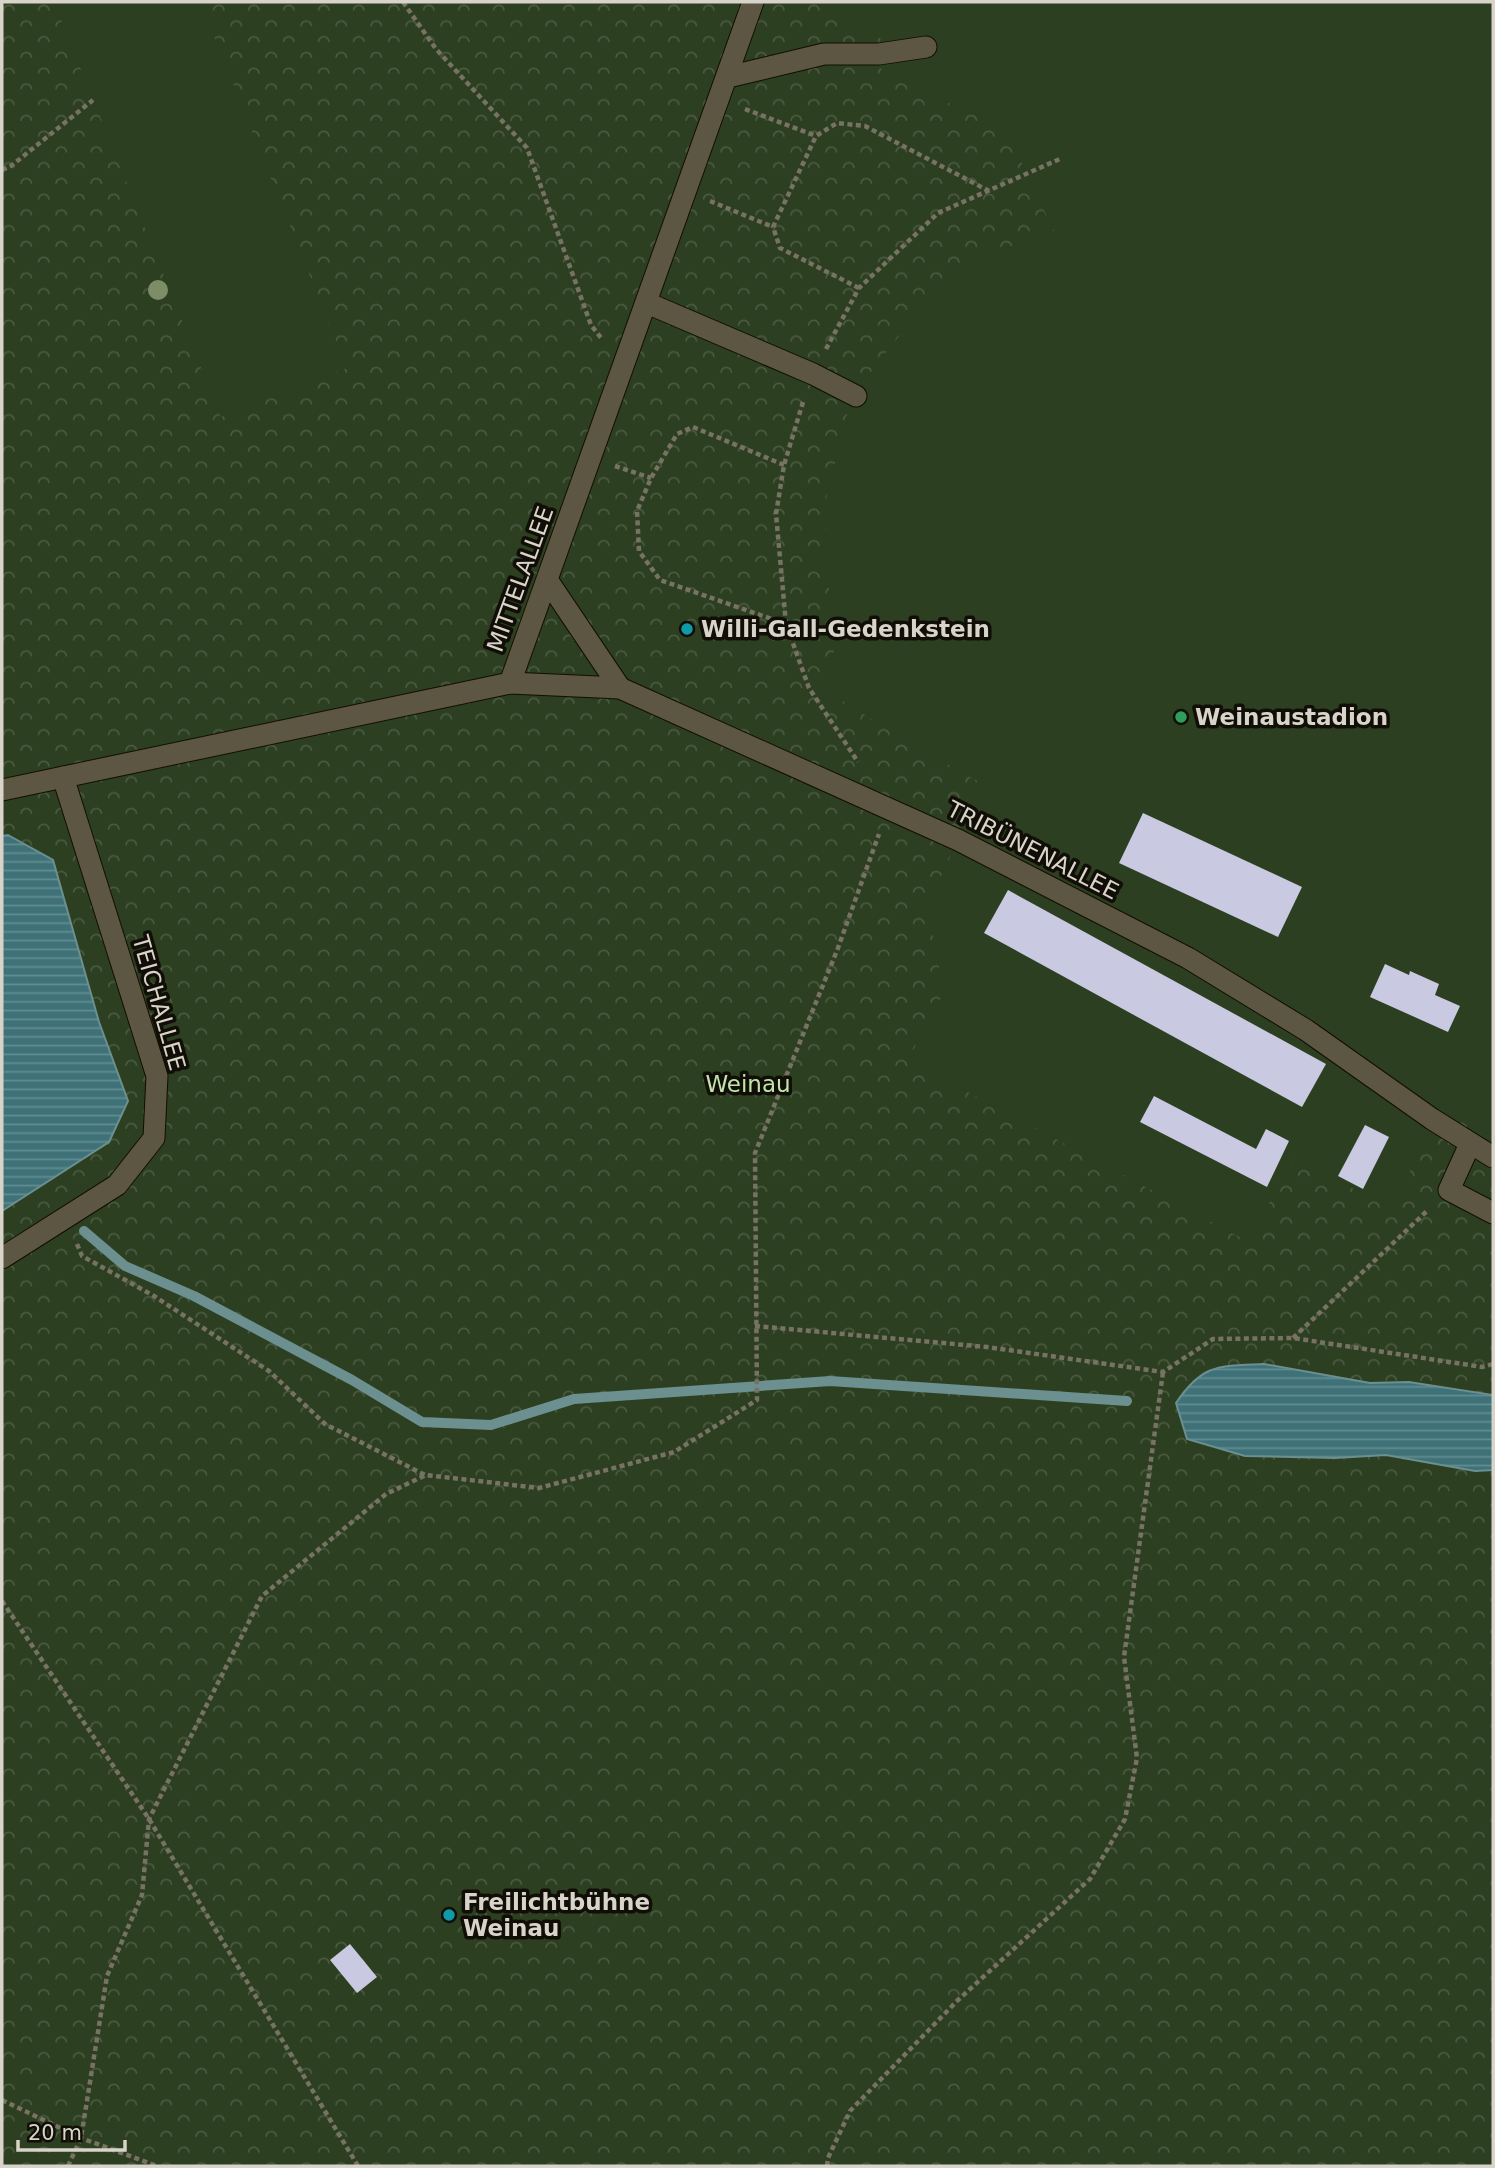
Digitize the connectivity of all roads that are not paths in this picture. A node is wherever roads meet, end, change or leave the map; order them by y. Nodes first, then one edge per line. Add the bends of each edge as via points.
1 (753, 2) edge
2 (926, 47) dead end
3 (728, 76) junction
4 (647, 303) junction
5 (856, 396) dead end
6 (548, 580) junction
7 (510, 683) junction
8 (620, 688) junction
9 (63, 777) junction
10 (2, 790) edge
11 (1470, 1144) junction
12 (1493, 1157) edge
13 (1493, 1213) edge
14 (2, 1258) edge

1 - 3 street, MITTELALLEE
2 - 3 street via 879,54 824,54
3 - 4 street, MITTELALLEE
4 - 5 street
4 - 6 street, MITTELALLEE
6 - 7 street, MITTELALLEE
6 - 8 street
7 - 8 street, TRIBÜNENALLEE
7 - 9 street, MITTELALLEE
8 - 11 street, TRIBÜNENALLEE via 958,840 1188,958 1306,1030
9 - 10 street, MITTELALLEE
9 - 14 street, TEICHALLEE via 157,1076 154,1138 117,1185
11 - 12 street, TRIBÜNENALLEE
11 - 13 street via 1449,1190

